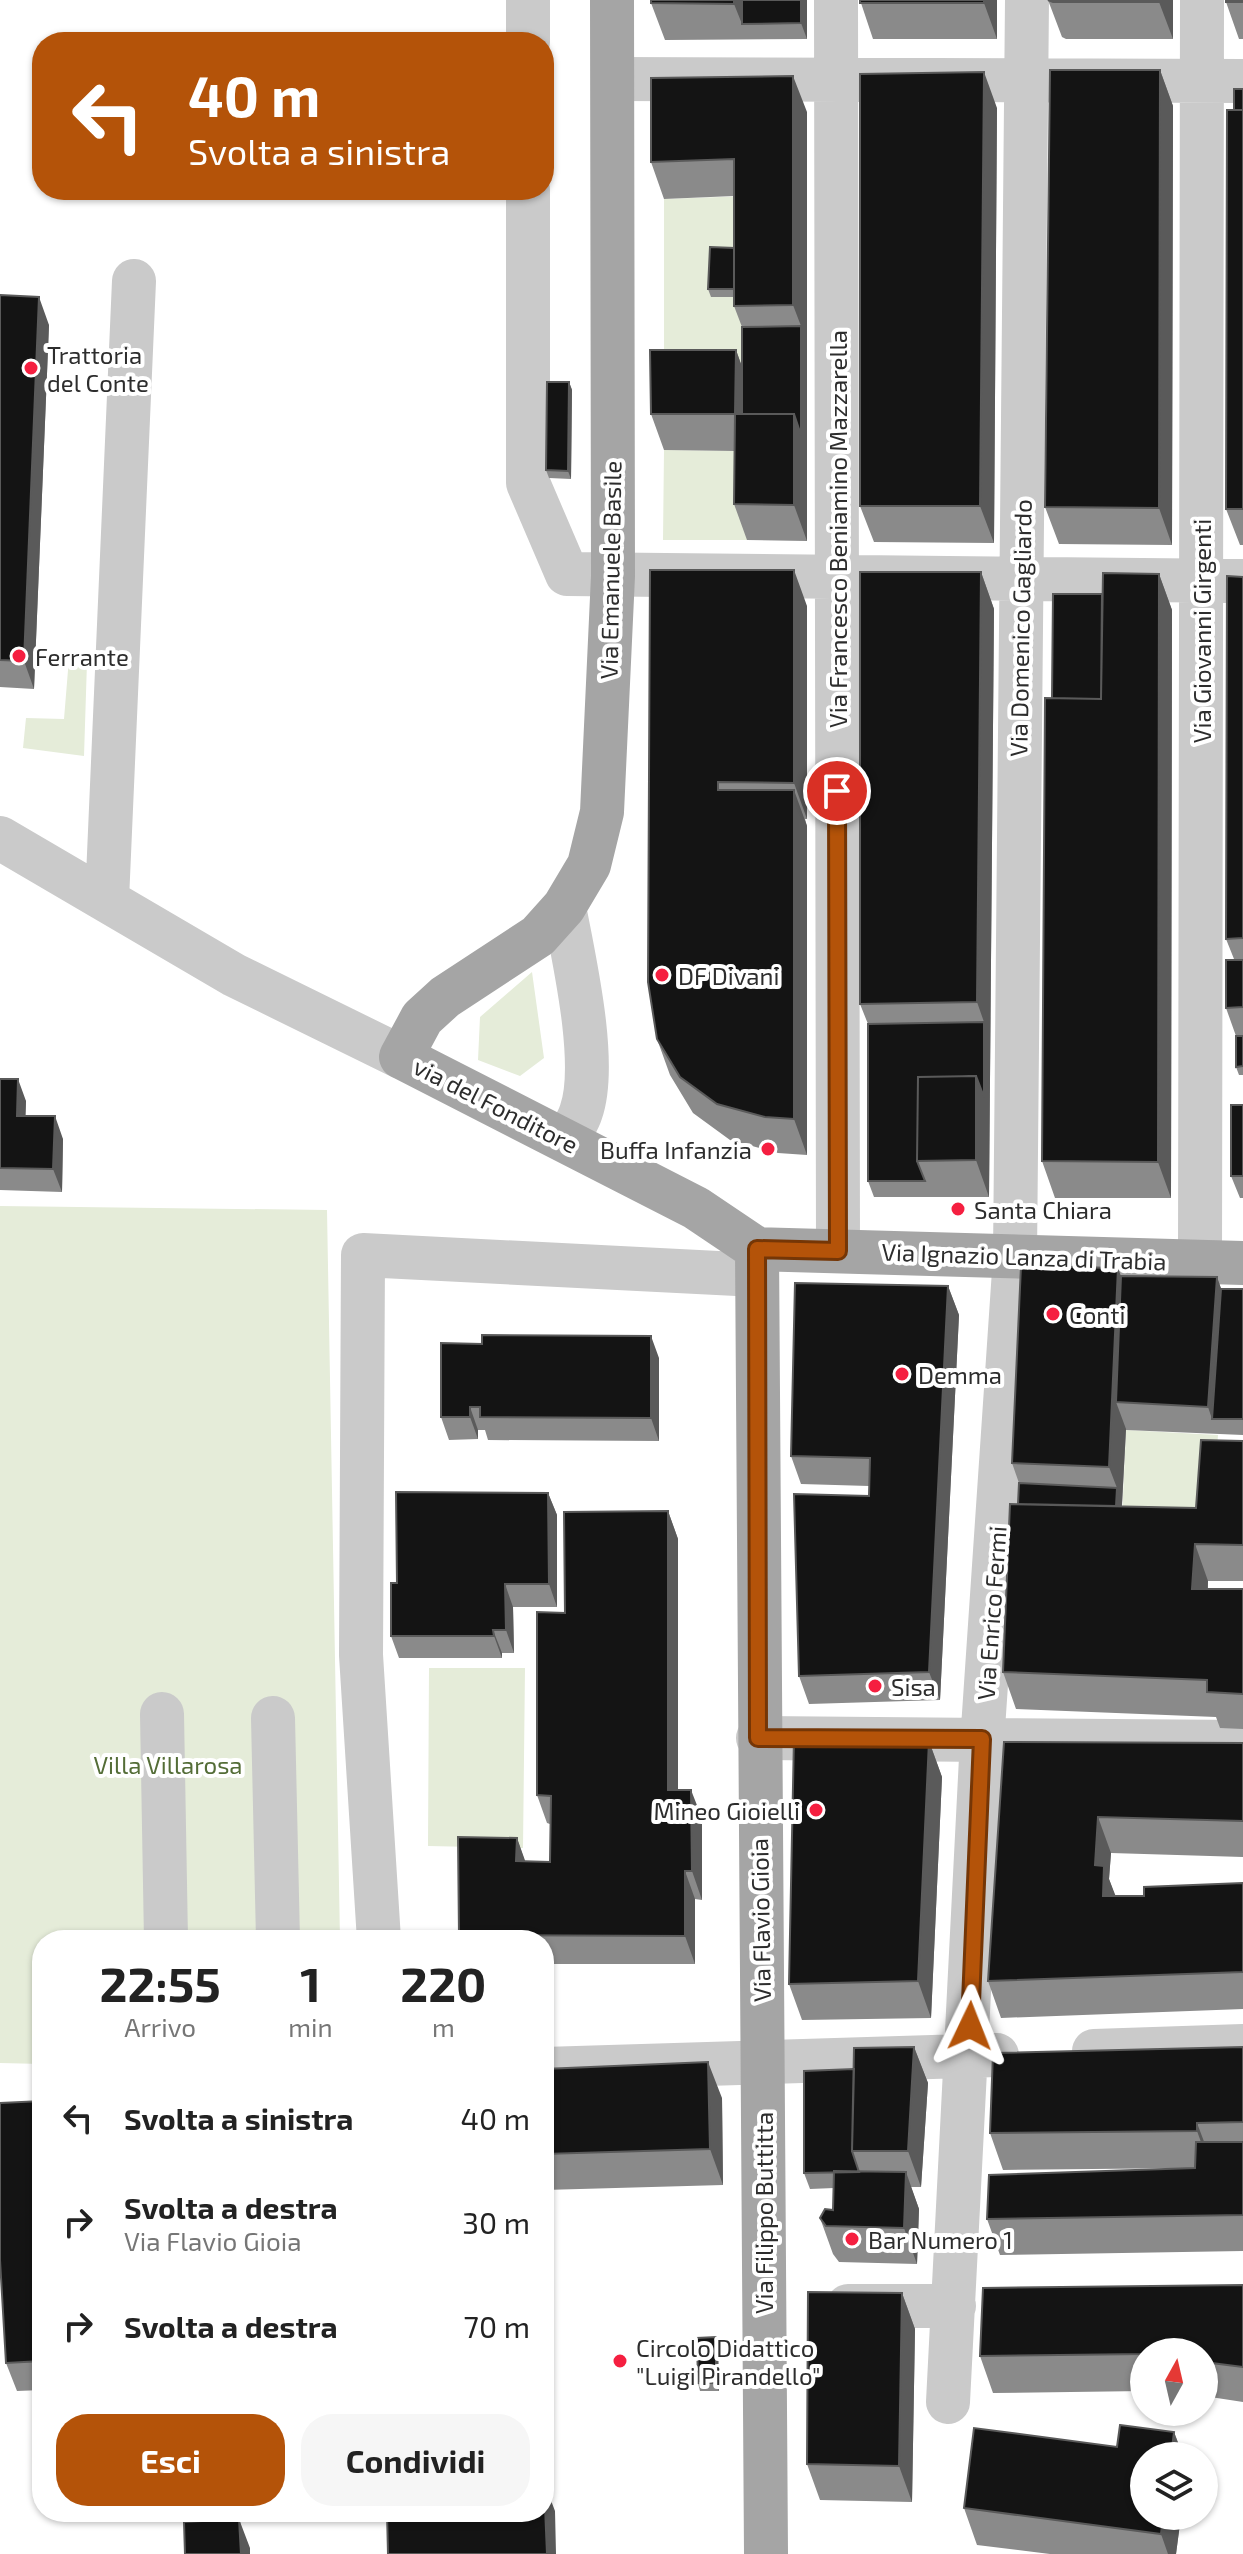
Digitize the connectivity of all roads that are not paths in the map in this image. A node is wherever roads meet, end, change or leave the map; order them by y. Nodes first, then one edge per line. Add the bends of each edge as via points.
1 (528, 0) edge
2 (612, 0) edge
3 (836, 0) edge
4 (1027, 0) edge
5 (1202, 0) edge
6 (528, 32) edge
7 (613, 79) junction
8 (836, 79) junction
9 (1025, 79) junction
10 (1223, 81) edge
11 (528, 200) edge
12 (134, 281) dead end
13 (613, 576) junction
14 (837, 577) junction
15 (1020, 579) junction
16 (1222, 581) edge
17 (0, 838) edge
18 (107, 900) junction
19 (564, 907) junction
20 (401, 1057) junction
21 (567, 1141) junction
22 (838, 1251) junction
23 (1015, 1256) junction
24 (757, 1262) junction
25 (1200, 1262) junction
26 (1243, 1263) edge
27 (162, 1714) dead end
28 (273, 1718) dead end
29 (758, 1738) junction
30 (982, 1739) junction
31 (1243, 1742) edge
32 (166, 1930) edge
33 (278, 1930) edge
34 (378, 1930) edge
35 (1243, 2046) edge
36 (969, 2056) junction
37 (762, 2064) junction
38 (554, 2069) edge
39 (1000, 2294) edge
40 (954, 2301) junction
41 (816, 2306) edge
42 (948, 2402) dead end
43 (766, 2554) edge

1 - 6 street
2 - 7 main road, Via Emanuele Basile
3 - 8 street, Via Francesco Beniamino Mazzarella
4 - 9 street, Via Domenico Gagliardo
5 - 10 street, Via Giovanni Girgenti
7 - 8 street
7 - 13 main road, Via Emanuele Basile
8 - 9 street
8 - 14 street, Via Francesco Beniamino Mazzarella
9 - 10 street
9 - 15 street, Via Domenico Gagliardo
10 - 16 street, Via Giovanni Girgenti
11 - 13 street via 528,483 567,574
12 - 18 street
13 - 14 street
13 - 19 main road, Via Emanuele Basile via 602,812 589,865
14 - 15 street
14 - 22 street, Via Francesco Beniamino Mazzarella
15 - 16 street
15 - 23 street, Via Domenico Gagliardo
16 - 25 street, Via Giovanni Girgenti
17 - 18 street
18 - 20 street via 234,975
19 - 20 main road, Via Emanuele Basile via 538,936 422,1018
19 - 21 street via 587,1083
20 - 21 main road, via del Fonditore
21 - 24 main road, via del Fonditore via 696,1208
22 - 23 main road, Via Ignazio Lanza di Trabia
22 - 24 main road, Via Ignazio Lanza di Trabia
23 - 25 main road, Via Ignazio Lanza di Trabia
23 - 30 street, Via Enrico Fermi
24 - 29 main road, Via Flavio Gioia
24 - 34 street via 363,1255 361,1655
25 - 26 main road, Via Ignazio Lanza di Trabia
27 - 32 street
28 - 33 street
29 - 30 street
29 - 37 main road, Via Flavio Gioia
30 - 31 street
30 - 36 street, Via Enrico Fermi
35 - 36 street
36 - 37 street
36 - 40 street, Via Enrico Fermi
37 - 38 street
37 - 43 main road, Via Filippo Buttitta
39 - 40 street
40 - 41 street
40 - 42 street, Via Enrico Fermi

